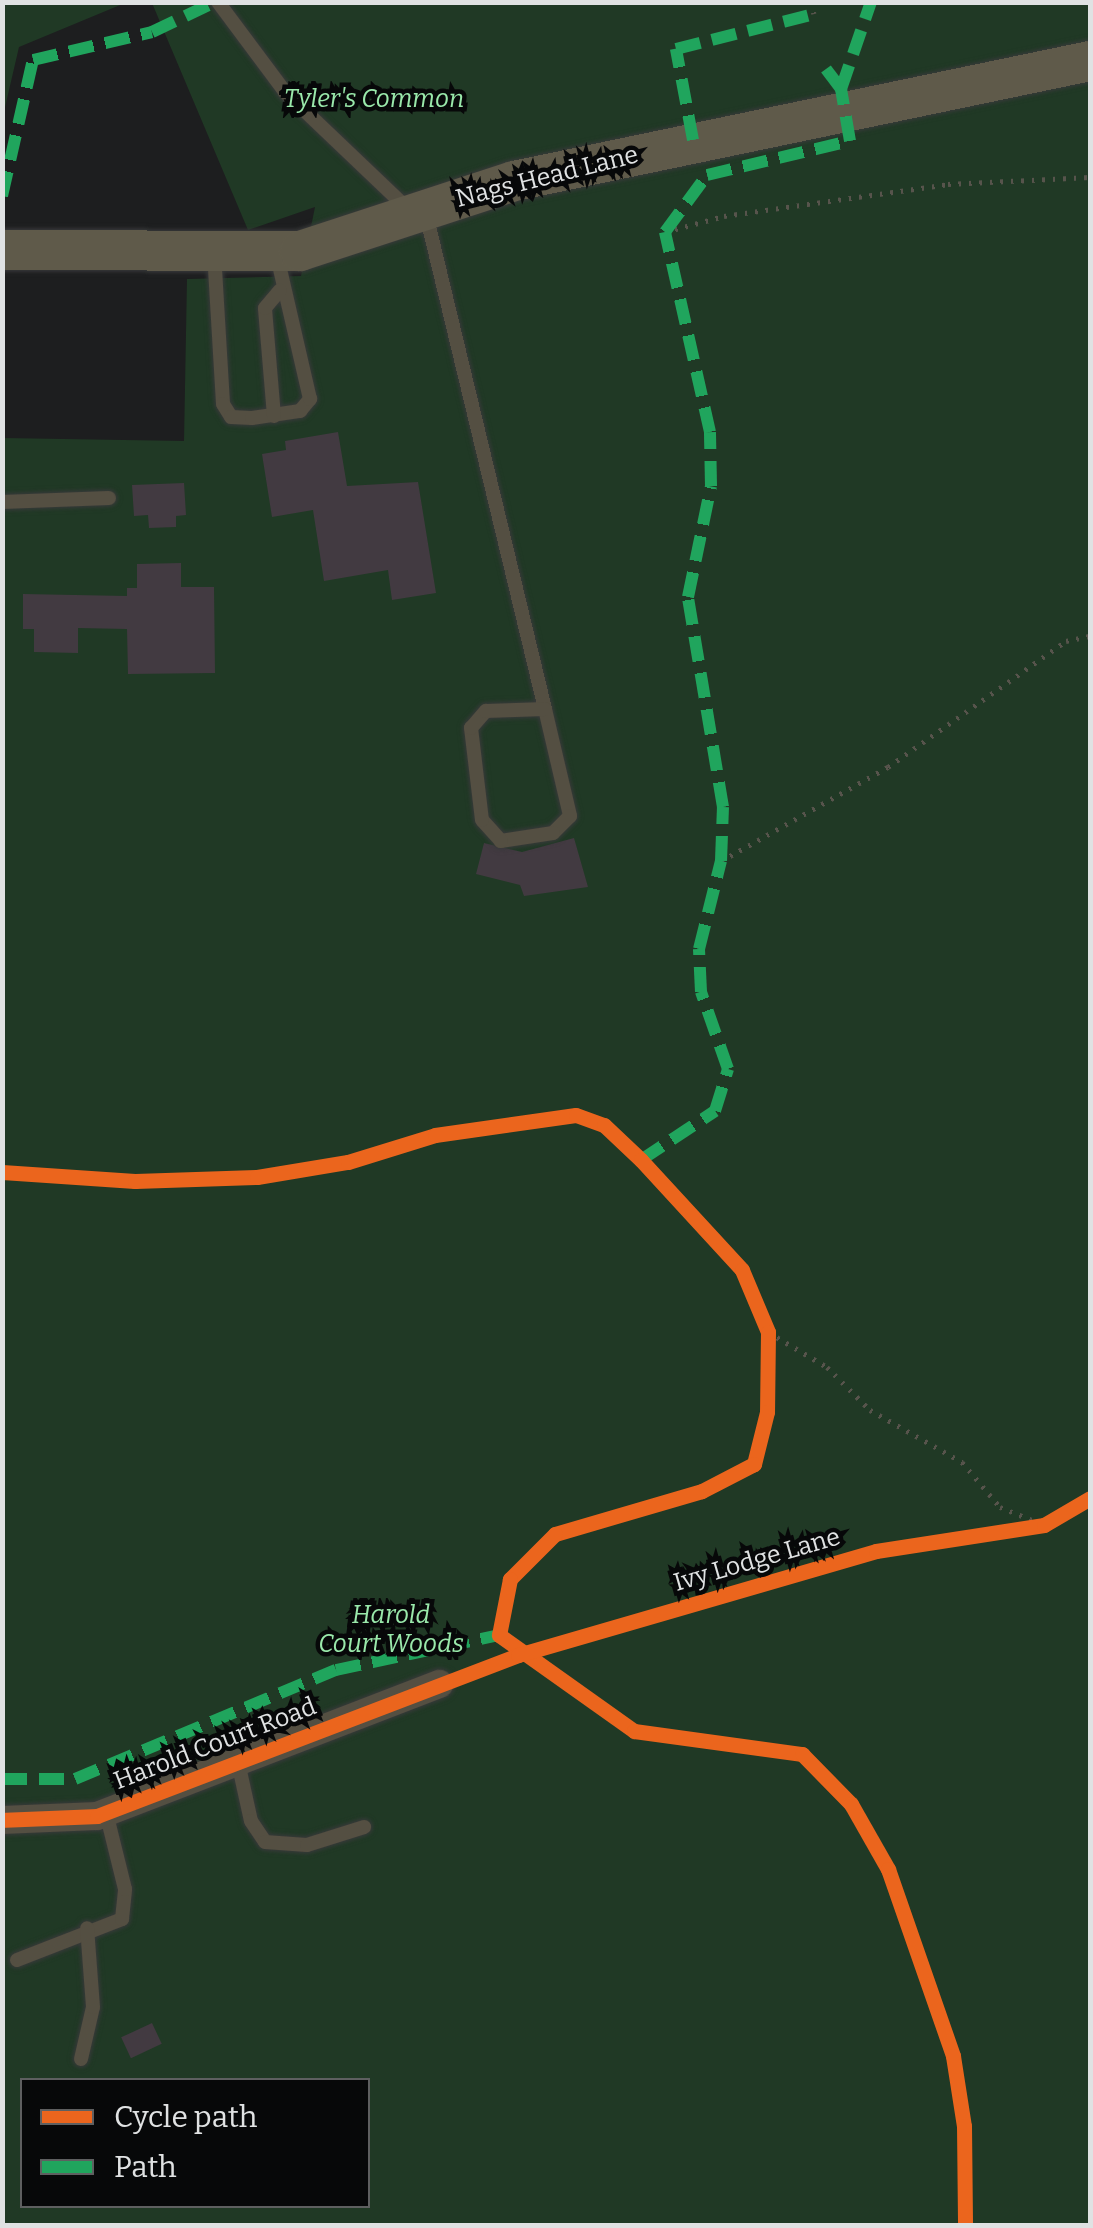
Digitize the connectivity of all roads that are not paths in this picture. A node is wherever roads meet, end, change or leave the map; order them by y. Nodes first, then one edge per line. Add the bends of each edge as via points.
1 (218, 2) edge
2 (1090, 61) edge
3 (418, 211) junction
4 (2, 250) edge
5 (214, 250) junction
6 (278, 271) junction
7 (274, 416) junction
8 (110, 498) dead end
9 (2, 502) edge
10 (545, 708) junction
11 (438, 1684) dead end
12 (238, 1762) junction
13 (106, 1812) junction
14 (2, 1820) edge
15 (364, 1827) dead end
16 (87, 1928) junction
17 (17, 1960) dead end
18 (81, 2059) dead end

1 - 3 lane via 285,92
2 - 3 street, Nags Head Lane via 694,140
3 - 6 street, Nags Head Lane via 300,250
3 - 10 lane
4 - 5 street, Nags Head Lane
5 - 6 street, Nags Head Lane
5 - 7 lane via 223,404 236,418
6 - 7 lane via 265,308
6 - 7 lane via 295,311 310,399 300,411
8 - 9 lane
10 - 10 lane via 570,820 553,834 501,842 482,820 471,728 486,711
11 - 12 street, Harold Court Road
12 - 13 street, Harold Court Road
12 - 15 lane via 251,1821 265,1842 307,1846
13 - 14 street, Harold Court Road
13 - 16 lane via 125,1889 122,1919
16 - 17 lane
16 - 18 lane via 94,2007

